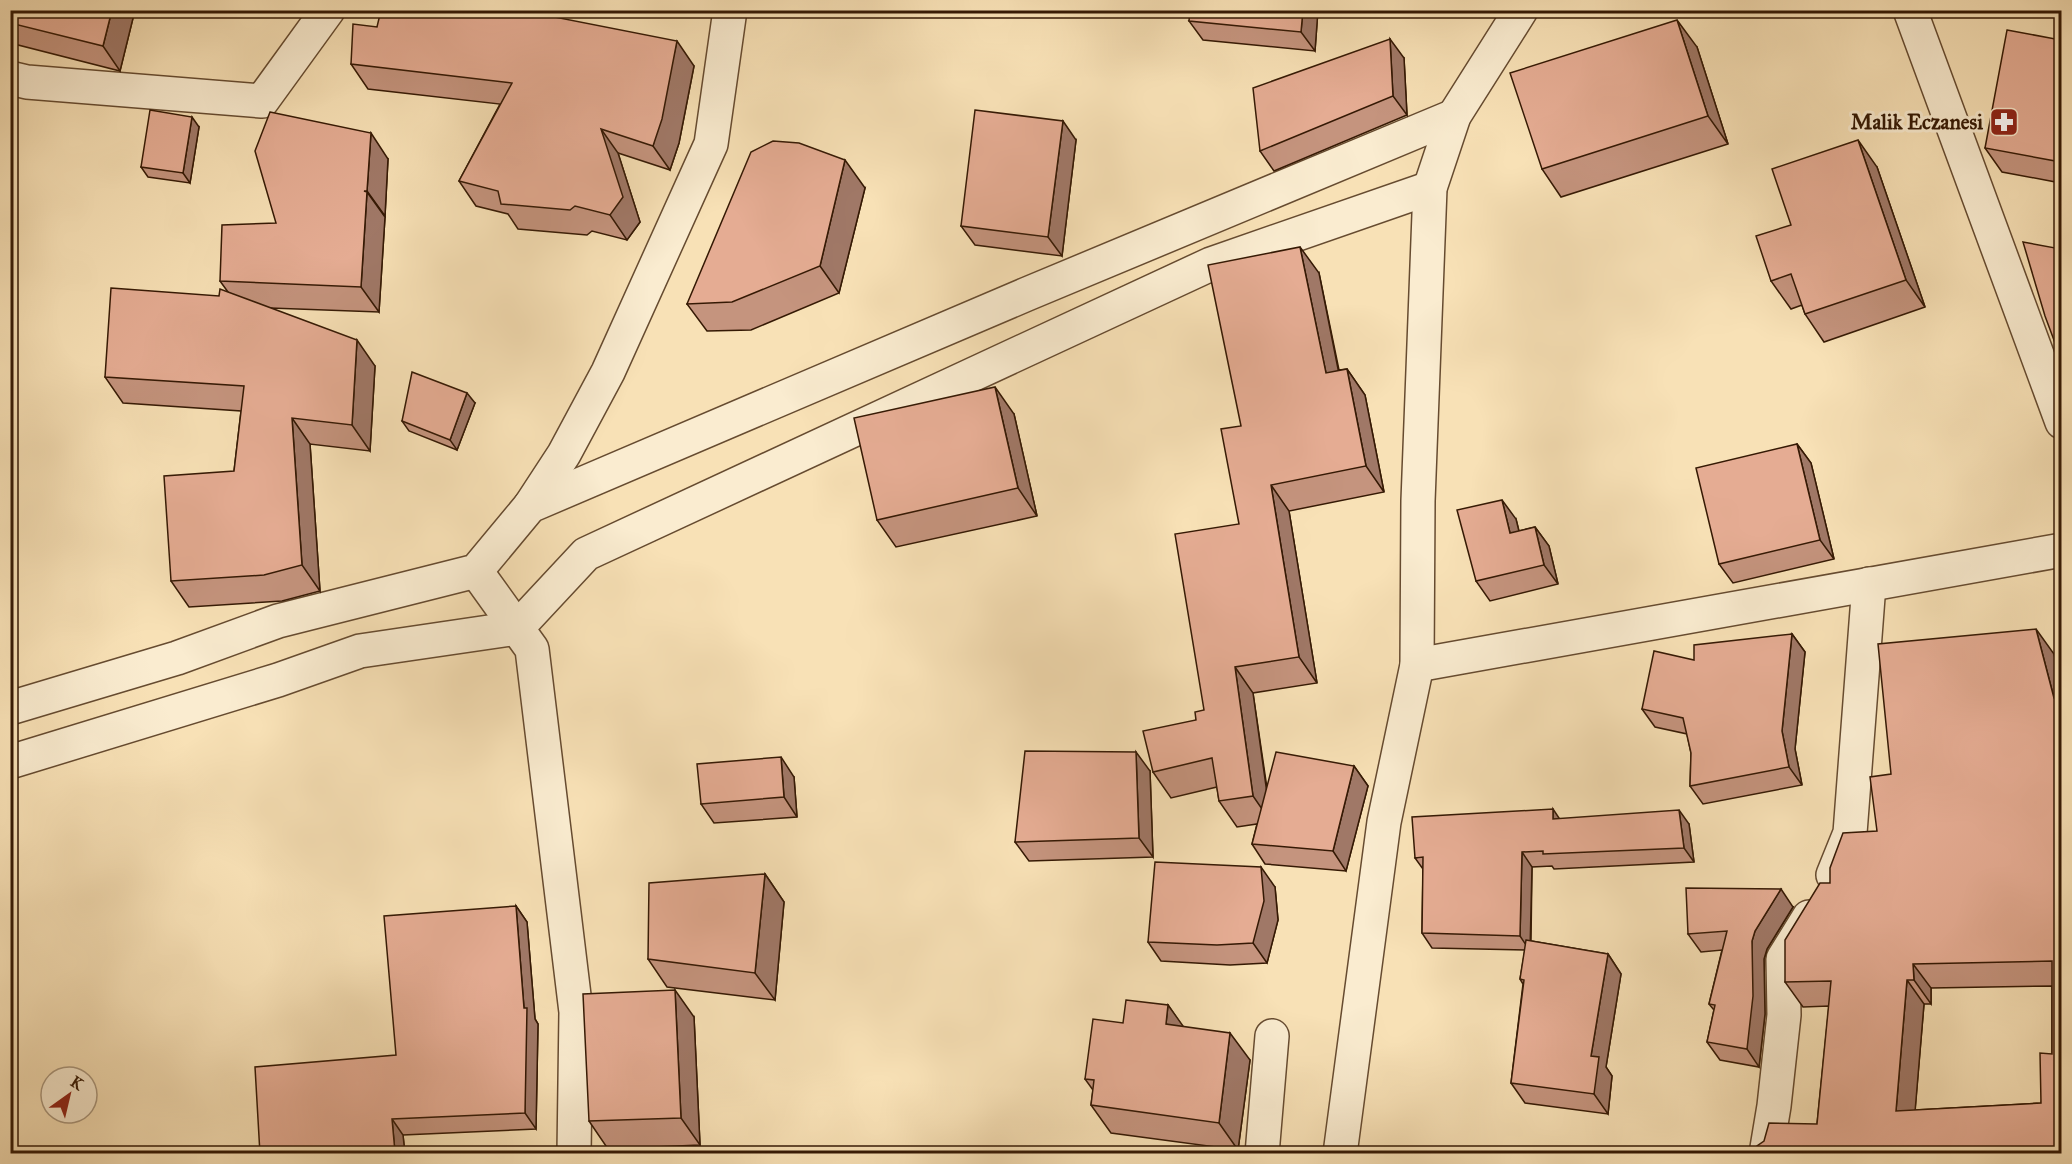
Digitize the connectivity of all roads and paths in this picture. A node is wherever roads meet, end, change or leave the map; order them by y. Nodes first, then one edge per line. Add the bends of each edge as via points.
1 (328, 10) edge
2 (730, 10) edge
3 (1521, 10) edge
4 (1910, 10) edge
5 (10, 78) edge
6 (1454, 116) junction
7 (1430, 188) junction
8 (2061, 422) edge
9 (530, 506) junction
10 (2061, 550) edge
11 (476, 571) junction
12 (1869, 584) junction
13 (517, 628) junction
14 (1417, 665) junction
15 (10, 708) edge
16 (10, 762) edge
17 (1272, 1036) dead end
18 (574, 1154) edge
19 (1262, 1154) edge
20 (1340, 1154) edge
21 (1766, 1154) edge

1 - 5 street via 262,101
2 - 9 street via 711,144 608,372 564,454
3 - 6 street
4 - 8 street
6 - 7 street
6 - 9 street
7 - 13 street via 1211,264 586,554
7 - 14 street via 1418,501
9 - 11 street
10 - 12 street
11 - 13 street
11 - 15 street via 278,621 177,658
12 - 14 street
12 - 21 street via 1850,833 1829,886 1784,958 1784,1015
13 - 16 street via 360,651
13 - 18 street via 532,649 576,1012
14 - 20 street via 1384,822
17 - 19 street

